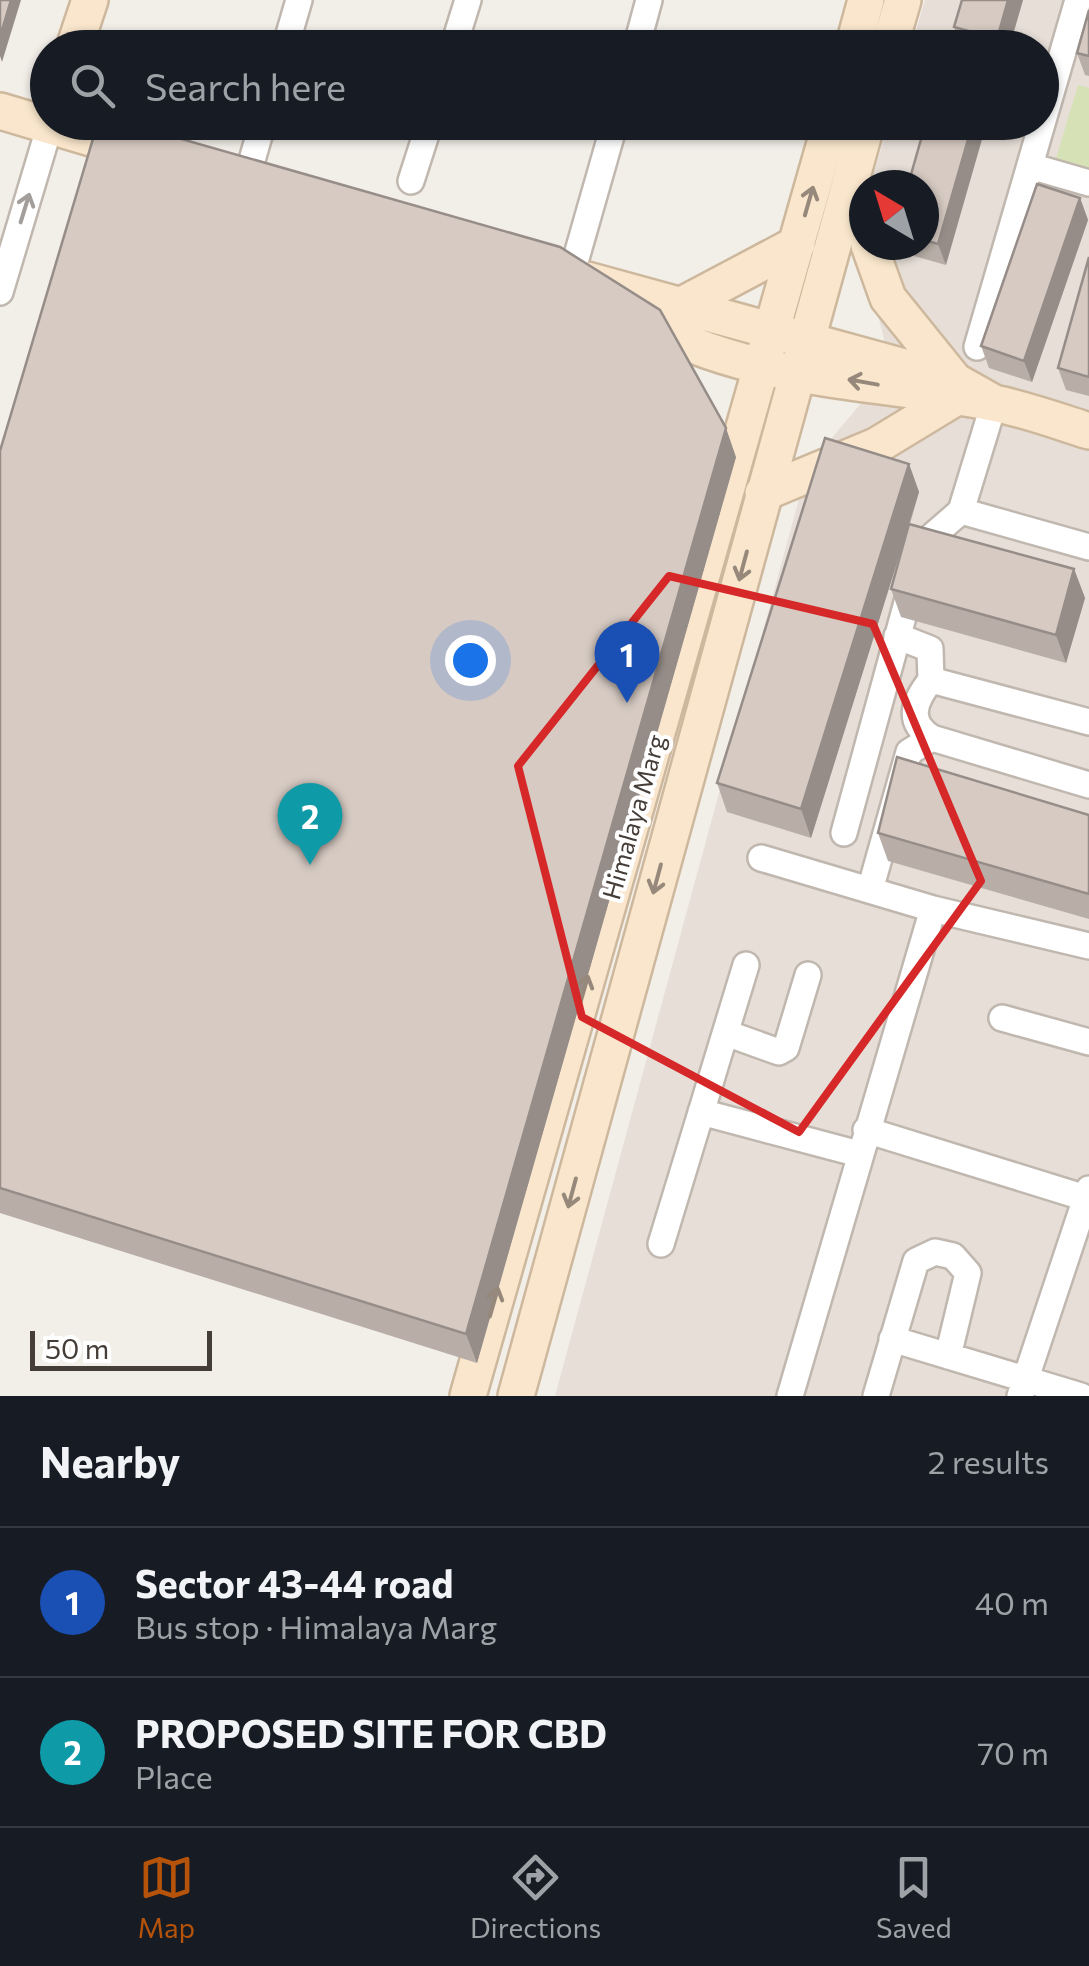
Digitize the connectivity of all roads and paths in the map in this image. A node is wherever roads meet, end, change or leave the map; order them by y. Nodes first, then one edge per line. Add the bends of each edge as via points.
1 (90, 0) edge
2 (299, 0) edge
3 (468, 0) edge
4 (649, 0) edge
5 (866, 0) edge
6 (904, 0) edge
7 (1078, 0) edge
8 (80, 30) edge
9 (290, 30) edge
10 (463, 30) edge
11 (641, 30) edge
12 (858, 30) edge
13 (895, 30) edge
14 (1059, 66) edge
15 (0, 111) edge
16 (30, 119) edge
17 (45, 140) edge
18 (81, 140) edge
19 (245, 140) edge
20 (424, 140) edge
21 (609, 140) edge
22 (827, 140) edge
23 (862, 140) edge
24 (1038, 140) edge
25 (1030, 166) junction
26 (212, 172) junction
27 (411, 181) dead end
28 (1089, 183) edge
29 (848, 186) joint
30 (284, 192) edge
31 (797, 244) junction
32 (874, 260) edge
33 (532, 265) edge
34 (571, 276) junction
35 (0, 292) edge
36 (682, 305) junction
37 (771, 328) junction
38 (671, 339) junction
39 (977, 346) edge
40 (804, 355) junction
41 (762, 365) junction
42 (955, 389) junction
43 (994, 403) junction
44 (1089, 431) edge
45 (736, 457) junction
46 (763, 493) junction
47 (961, 511) junction
48 (1089, 547) edge
49 (897, 636) junction
50 (932, 680) junction
51 (1089, 722) edge
52 (932, 738) junction
53 (1089, 784) edge
54 (844, 833) dead end
55 (760, 858) dead end
56 (870, 890) junction
57 (933, 908) junction
58 (1089, 946) edge
59 (746, 964) dead end
60 (808, 975) dead end
61 (1002, 1018) dead end
62 (726, 1033) junction
63 (1089, 1042) edge
64 (701, 1112) junction
65 (863, 1142) junction
66 (1088, 1196) edge
67 (660, 1244) dead end
68 (892, 1339) junction
69 (948, 1356) junction
70 (1022, 1388) edge
71 (468, 1396) edge
72 (516, 1396) edge
73 (790, 1396) edge
74 (876, 1396) edge
75 (1081, 1396) edge

1 - 8 main road
2 - 9 street
3 - 10 street
4 - 11 street
5 - 12 main road
6 - 13 main road
7 - 14 street
15 - 16 main road
35 -> 17 street
18 - 26 main road via 108,154
19 - 26 street
20 - 27 street
21 - 34 street
31 -> 22 main road, Himalaya Marg
23 - 29 main road, Himalaya Marg
24 - 25 street
25 - 28 street
25 - 39 street
26 - 30 main road
29 - 40 main road, Himalaya Marg
31 - 36 main road
31 - 37 main road, Himalaya Marg
32 - 42 main road via 888,298
33 - 34 main road
34 - 36 main road
34 - 38 main road
36 - 37 main road
37 - 40 main road
37 - 41 main road, Himalaya Marg
38 - 41 main road
38 - 45 main road
40 - 41 main road
40 - 42 main road
40 - 46 main road, Himalaya Marg
41 - 45 main road, Himalaya Marg
42 - 43 main road
42 - 46 main road via 876,446
43 - 44 main road
43 - 47 street
71 -> 45 main road, Himalaya Marg
46 -> 72 main road, Himalaya Marg
47 - 48 street
47 - 49 street via 930,538
49 - 50 street via 930,649
49 - 54 street
50 - 51 street
50 - 52 street via 918,696 914,718
52 - 53 street
52 - 56 street via 909,752
55 - 56 street
56 - 57 street
57 - 58 street
57 - 65 street
59 - 62 street
60 - 62 street via 786,1048 779,1052
61 - 63 street
62 - 64 street
64 - 65 street
64 - 67 street
65 - 66 street
65 - 73 street
66 - 70 street
68 - 69 street
68 - 69 street via 916,1261 935,1252 953,1256 968,1273 968,1287
68 - 74 street
69 - 70 street
70 - 75 street

